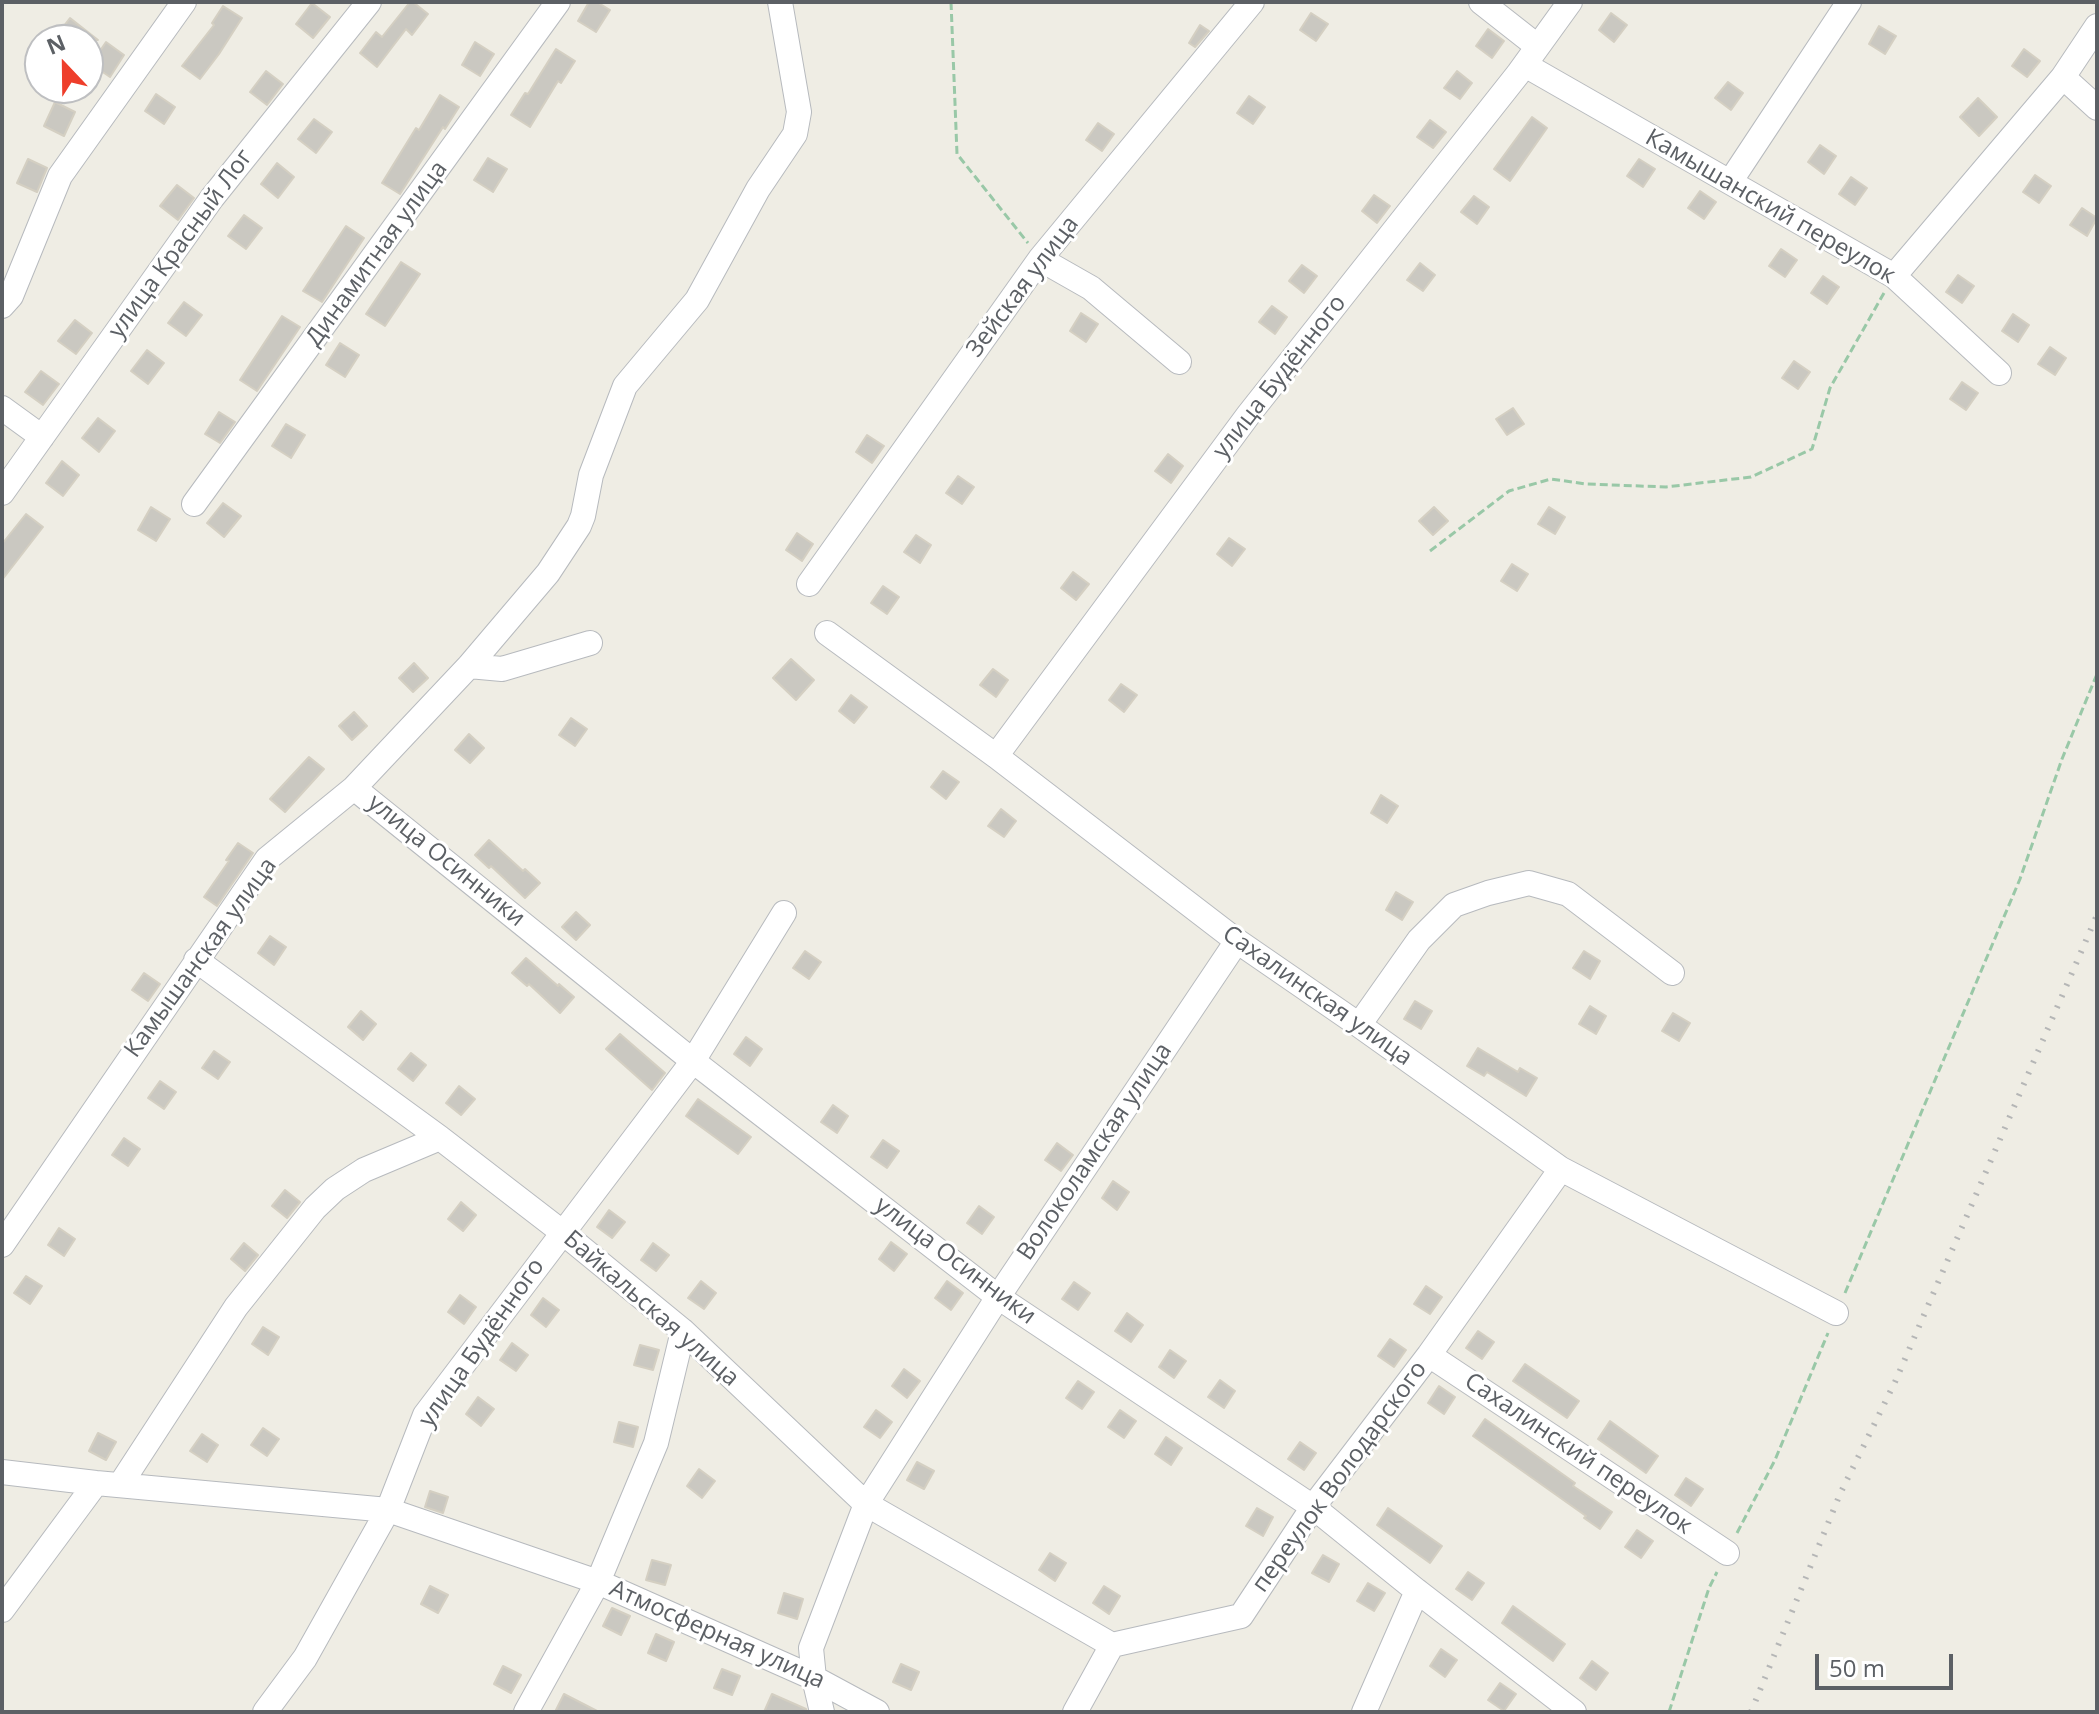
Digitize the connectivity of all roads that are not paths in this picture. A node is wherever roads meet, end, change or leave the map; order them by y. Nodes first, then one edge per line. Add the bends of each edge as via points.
1 (184, 2) edge
2 (369, 2) edge
3 (558, 2) edge
4 (780, 2) edge
5 (1252, 2) edge
6 (1481, 2) edge
7 (1570, 2) edge
8 (1849, 2) edge
9 (2097, 26) edge
10 (1531, 55) junction
11 (2063, 77) junction
12 (2097, 108) edge
13 (1730, 182) junction
14 (1040, 259) junction
15 (1894, 276) junction
16 (2, 306) edge
17 (1179, 362) dead end
18 (1999, 373) dead end
19 (2, 408) edge
20 (42, 437) junction
21 (2, 493) edge
22 (194, 504) dead end
23 (809, 584) dead end
24 (827, 633) dead end
25 (590, 643) dead end
26 (469, 666) junction
27 (996, 756) junction
28 (354, 788) junction
29 (784, 913) dead end
30 (1237, 941) junction
31 (196, 960) junction
32 (1672, 973) dead end
33 (1359, 1025) junction
34 (693, 1061) junction
35 (440, 1138) junction
36 (1561, 1169) junction
37 (562, 1232) junction
38 (2, 1245) edge
39 (998, 1297) junction
40 (1836, 1313) road end
41 (683, 1331) junction
42 (1429, 1355) junction
43 (2, 1472) edge
44 (108, 1484) junction
45 (866, 1504) junction
46 (1313, 1507) junction
47 (388, 1510) junction
48 (1727, 1553) road end
49 (598, 1582) junction
50 (1417, 1591) junction
51 (2, 1610) edge
52 (1112, 1645) junction
53 (814, 1678) junction
54 (265, 1712) edge
55 (526, 1712) edge
56 (822, 1712) edge
57 (877, 1712) edge
58 (1075, 1712) edge
59 (1364, 1712) edge
60 (1574, 1712) edge

1 - 16 street via 60,176 11,296
2 - 20 street, улица Красный Лог via 212,198
3 - 22 street, Динамитная улица
4 - 26 street, Камышанская улица via 799,112 795,134 697,300 625,386 591,475 579,526 548,573
5 - 14 street, Зейская улица
6 - 10 street, Камышанский переулок
7 - 10 street, улица Будённого
8 - 13 street
9 - 11 street
10 - 13 street, Камышанский переулок
10 - 27 street, улица Будённого via 1249,414
11 - 12 street
11 - 15 street
13 - 15 street, Камышанский переулок
14 - 17 street via 1091,288
14 - 23 street, Зейская улица
15 - 18 street, Камышанский переулок
19 - 20 street
20 - 21 street, улица Красный Лог
24 - 27 street, Сахалинская улица
25 - 26 street via 502,669
26 - 28 street, Камышанская улица
27 - 30 street, Сахалинская улица
28 - 31 street, Камышанская улица via 267,859
28 - 34 street, улица Осинники
29 - 34 street, улица Будённого
30 - 33 street, Сахалинская улица
30 - 39 street, Волоколамская улица
31 - 35 street, Байкальская улица
31 - 38 street, Камышанская улица
32 - 33 street via 1568,894 1529,883 1454,905 1419,940
33 - 36 street, Сахалинская улица
34 - 37 street, улица Будённого
34 - 39 street, улица Осинники
35 - 37 street, Байкальская улица
35 - 44 street via 364,1170 315,1208
36 - 40 street, Сахалинская улица
36 - 42 street, переулок Володарского
37 - 41 street, Байкальская улица
37 - 47 street, улица Будённого via 425,1415
39 - 45 street, Волоколамская улица
39 - 46 street, улица Осинники
41 - 45 street, Байкальская улица
41 - 49 street via 656,1443
42 - 46 street, переулок Володарского
42 - 48 street, Сахалинский переулок
43 - 44 street, Атмосферная улица
44 - 47 street, Атмосферная улица
44 - 51 street
45 - 52 street, Байкальская улица
45 - 53 street, Волоколамская улица via 811,1648
46 - 50 street, улица Осинники
46 - 52 street, переулок Володарского via 1241,1616
47 - 49 street, Атмосферная улица
47 - 54 street, улица Будённого via 305,1658
49 - 53 street, Атмосферная улица
49 - 55 street
50 - 59 street
50 - 60 street, улица Осинники
52 - 58 street
53 - 56 street, Волоколамская улица
53 - 57 street, Атмосферная улица

